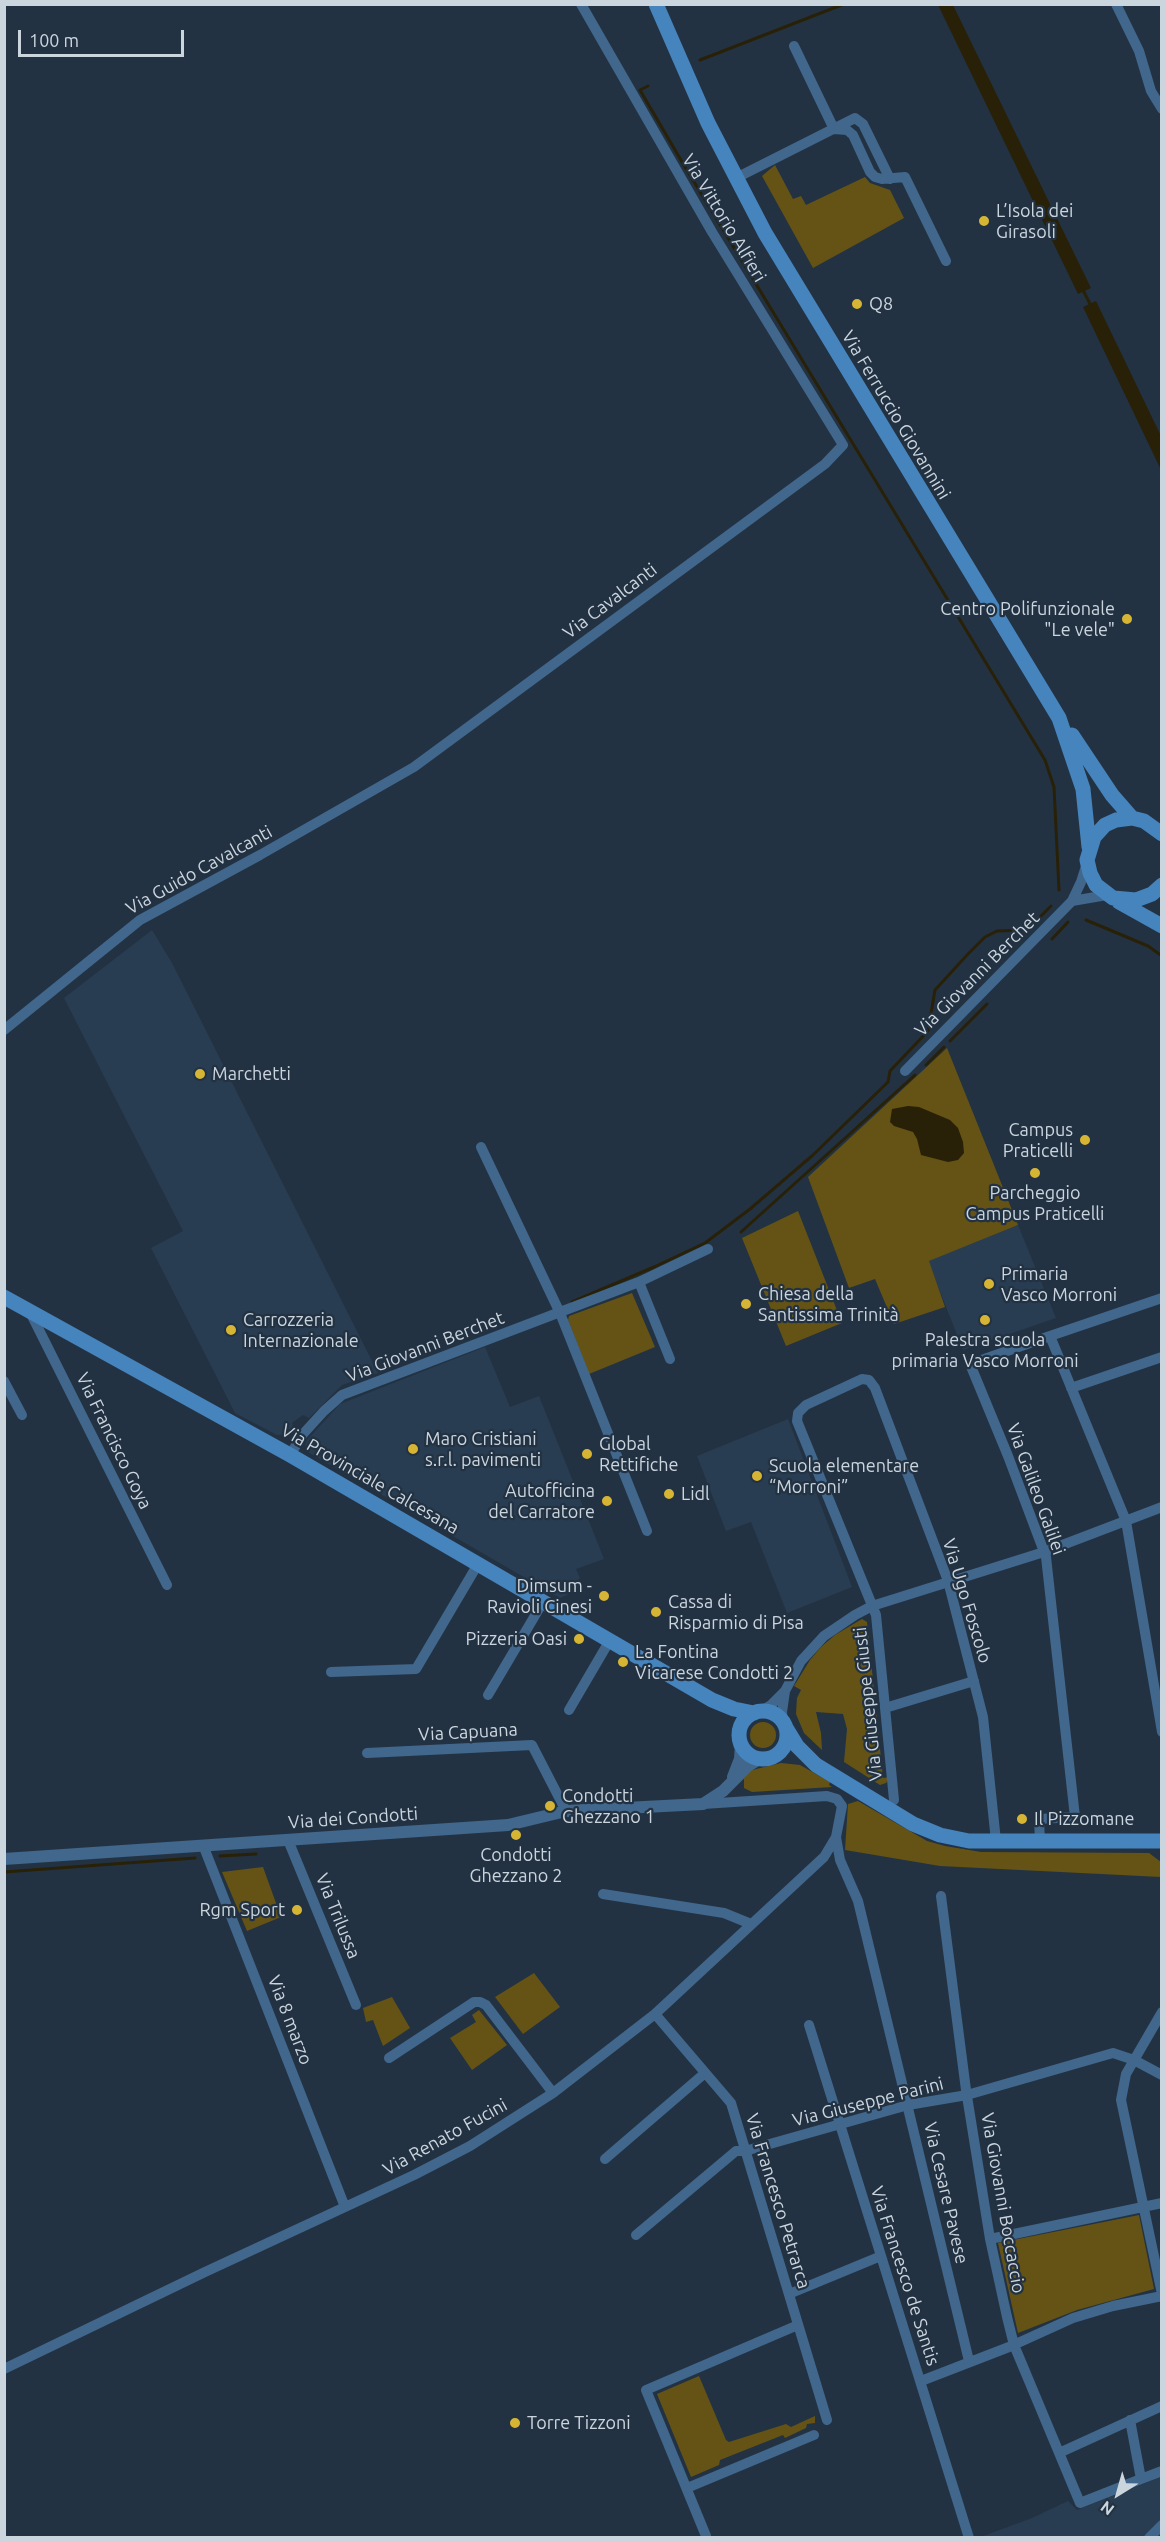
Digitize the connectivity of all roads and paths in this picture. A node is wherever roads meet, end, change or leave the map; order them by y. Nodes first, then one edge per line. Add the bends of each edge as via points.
1 (581, 4) edge
2 (656, 4) edge
3 (1116, 4) edge
4 (794, 46) dead end
5 (1161, 109) edge
6 (834, 129) junction
7 (736, 178) junction
8 (946, 261) dead end
9 (843, 445) joint
10 (1059, 718) junction
11 (394, 780) joint
12 (1132, 818) junction
13 (1161, 834) edge
14 (1088, 854) junction
15 (1161, 885) edge
16 (1109, 896) junction
17 (1072, 902) junction
18 (1161, 926) edge
19 (4, 1030) edge
20 (905, 1071) dead end
21 (481, 1147) dead end
22 (708, 1249) dead end
23 (639, 1282) junction
24 (4, 1297) edge
25 (1161, 1299) edge
26 (30, 1311) junction
27 (560, 1313) junction
28 (1050, 1336) junction
29 (1161, 1357) edge
30 (670, 1359) dead end
31 (869, 1380) joint
32 (4, 1381) edge
33 (1071, 1388) junction
34 (22, 1415) dead end
35 (290, 1455) junction
36 (1161, 1507) edge
37 (1126, 1521) junction
38 (646, 1531) dead end
39 (1044, 1552) junction
40 (478, 1564) junction
41 (948, 1581) junction
42 (167, 1585) dead end
43 (543, 1602) junction
44 (872, 1606) junction
45 (610, 1640) junction
46 (331, 1672) dead end
47 (974, 1681) junction
48 (785, 1691) junction
49 (488, 1695) dead end
50 (712, 1700) junction
51 (885, 1708) junction
52 (569, 1710) dead end
53 (757, 1712) junction
54 (784, 1725) junction
55 (1161, 1732) edge
56 (741, 1737) junction
57 (367, 1753) dead end
58 (769, 1757) junction
59 (816, 1765) junction
60 (729, 1785) junction
61 (894, 1800) dead end
62 (745, 1802) junction
63 (703, 1804) junction
64 (566, 1811) junction
65 (836, 1837) junction
66 (288, 1840) junction
67 (996, 1841) junction
68 (1161, 1841) edge
69 (1040, 1842) junction
70 (203, 1845) junction
71 (824, 1857) junction
72 (4, 1859) edge
73 (840, 1860) junction
74 (603, 1894) dead end
75 (941, 1896) dead end
76 (751, 1924) junction
77 (356, 2005) dead end
78 (1161, 2012) edge
79 (656, 2014) junction
80 (809, 2025) dead end
81 (389, 2058) dead end
82 (1134, 2060) junction
83 (705, 2073) junction
84 (1161, 2075) edge
85 (553, 2093) junction
86 (967, 2095) junction
87 (908, 2105) junction
88 (839, 2124) junction
89 (745, 2151) junction
90 (605, 2158) dead end
91 (1161, 2203) edge
92 (345, 2207) junction
93 (1143, 2207) junction
94 (636, 2235) dead end
95 (990, 2239) junction
96 (881, 2256) junction
97 (789, 2294) junction
98 (1161, 2295) edge
99 (798, 2325) junction
100 (1014, 2344) junction
101 (969, 2361) junction
102 (4, 2369) edge
103 (921, 2381) junction
104 (1161, 2406) edge
105 (827, 2420) dead end
106 (1130, 2420) junction
107 (814, 2434) dead end
108 (1059, 2453) junction
109 (1161, 2471) edge
110 (1141, 2479) junction
111 (687, 2488) junction
112 (1161, 2525) edge
113 (706, 2536) dead end
114 (969, 2538) edge
115 (1149, 2538) edge

1 - 9 street, Via Vittorio Alfieri via 712,232
2 - 7 main road, Via Ferruccio Giovannini via 686,77
3 - 5 street
4 - 6 street
6 - 7 street
6 - 8 street via 850,132 874,177 905,177
7 - 10 main road, Via Ferruccio Giovannini via 813,316
9 - 11 street, Via Cavalcanti via 825,464
10 - 12 main road
10 - 14 main road, Via Ferruccio Giovannini via 1083,789
11 - 19 street, Via Guido Cavalcanti via 140,920
12 - 13 main road via 1149,823
12 - 14 main road via 1116,820 1097,832
14 - 16 main road, Via Ferruccio Giovannini via 1092,879
14 - 17 street, Via Giovanni Berchet
15 - 16 main road via 1152,894 1136,900
16 - 17 street
16 - 18 main road
17 - 20 street, Via Giovanni Berchet
21 - 27 street
22 - 23 street, Via Giovanni Berchet
23 - 27 street, Via Giovanni Berchet
23 - 30 street
24 - 26 main road, Via Provinciale Calcesana
25 - 28 street
26 - 35 main road, Via Provinciale Calcesana
26 - 42 street, Via Francisco Goya
27 - 35 street, Via Giovanni Berchet via 342,1395 303,1434
27 - 38 street
28 - 33 street
28 - 39 street, Via Galileo Galilei via 970,1364
29 - 33 street
31 - 41 street, Via Ugo Foscolo
31 - 44 street, Via Giuseppe Giusti via 862,1379 806,1405 797,1417
32 - 34 street
33 - 37 street
35 - 40 main road, Via Provinciale Calcesana
36 - 37 street
37 - 39 street
37 - 55 street
39 - 41 street
39 - 69 street, Via Galileo Galilei via 1075,1817 1039,1819
40 - 43 main road, Via Provinciale Calcesana
40 - 46 street via 416,1669
41 - 44 street
41 - 47 street, Via Ugo Foscolo
43 - 45 main road, Via Provinciale Calcesana
43 - 49 street
44 - 48 street via 814,1644
44 - 51 street, Via Giuseppe Giusti
45 - 50 main road, Via Provinciale Calcesana
45 - 52 street
47 - 51 street
47 - 67 street, Via Ugo Foscolo via 985,1727
48 - 53 street
48 - 54 street
50 - 53 main road, Via Provinciale Calcesana via 734,1709
50 - 56 main road, Via Provinciale Calcesana via 733,1718
51 - 61 street, Via Giuseppe Giusti
53 - 54 main road via 773,1713
53 - 56 main road via 747,1717
54 - 58 main road via 786,1740
54 - 59 main road
56 - 58 main road via 749,1754
56 - 60 street via 738,1764
57 - 64 street, Via Capuana via 532,1745
58 - 59 main road via 792,1757
58 - 60 street via 747,1766
59 - 67 main road via 924,1829 959,1840
60 - 62 street
60 - 63 street
62 - 63 street, Via dei Condotti
62 - 65 street, Via dei Condotti via 834,1797 840,1801 841,1812
63 - 64 street, Via dei Condotti
64 - 66 street, Via dei Condotti via 508,1825
65 - 71 street, Via Renato Fucini
65 - 73 street, Via Cesare Pavese
66 - 70 street, Via dei Condotti
66 - 77 street, Via Trilussa
67 - 69 main road
68 - 69 main road
70 - 72 street, Via dei Condotti
70 - 92 street, Via 8 marzo
71 - 73 street
71 - 76 street, Via Renato Fucini
73 - 87 street, Via Cesare Pavese via 858,1901
74 - 76 street via 724,1913
75 - 86 street, Via Giovanni Boccaccio
76 - 79 street, Via Renato Fucini
78 - 82 street
79 - 83 street, Via Francesco Petrarca
79 - 85 street, Via Renato Fucini
80 - 88 street, Via Francesco de Santis
81 - 85 street via 474,2002 480,2002
82 - 84 street, Via Giuseppe Parini
82 - 86 street, Via Giuseppe Parini via 1113,2053
82 - 93 street via 1126,2074 1121,2100
83 - 89 street, Via Francesco Petrarca via 731,2103
83 - 90 street
85 - 92 street, Via Renato Fucini via 463,2150
86 - 87 street, Via Giuseppe Parini
86 - 95 street, Via Giovanni Boccaccio
87 - 88 street, Via Giuseppe Parini
87 - 101 street, Via Cesare Pavese
88 - 89 street, Via Giuseppe Parini
88 - 96 street, Via Francesco de Santis
89 - 94 street, Via Giuseppe Parini via 736,2151
89 - 97 street, Via Francesco Petrarca
91 - 93 street
92 - 102 street, Via Renato Fucini
93 - 95 street
93 - 98 street
95 - 100 street, Via Giovanni Boccaccio
96 - 97 street
96 - 103 street, Via Francesco de Santis
97 - 99 street, Via Francesco Petrarca
98 - 100 street via 1073,2318
99 - 105 street, Via Francesco Petrarca
99 - 111 street via 646,2390
100 - 101 street
100 - 108 street, Via Giovanni Boccaccio
101 - 103 street
103 - 114 street, Via Francesco de Santis
104 - 106 street
106 - 108 street
106 - 110 street
107 - 111 street
108 - 110 street, Via Giovanni Boccaccio via 1080,2503
109 - 110 street
111 - 113 street
112 - 115 street

